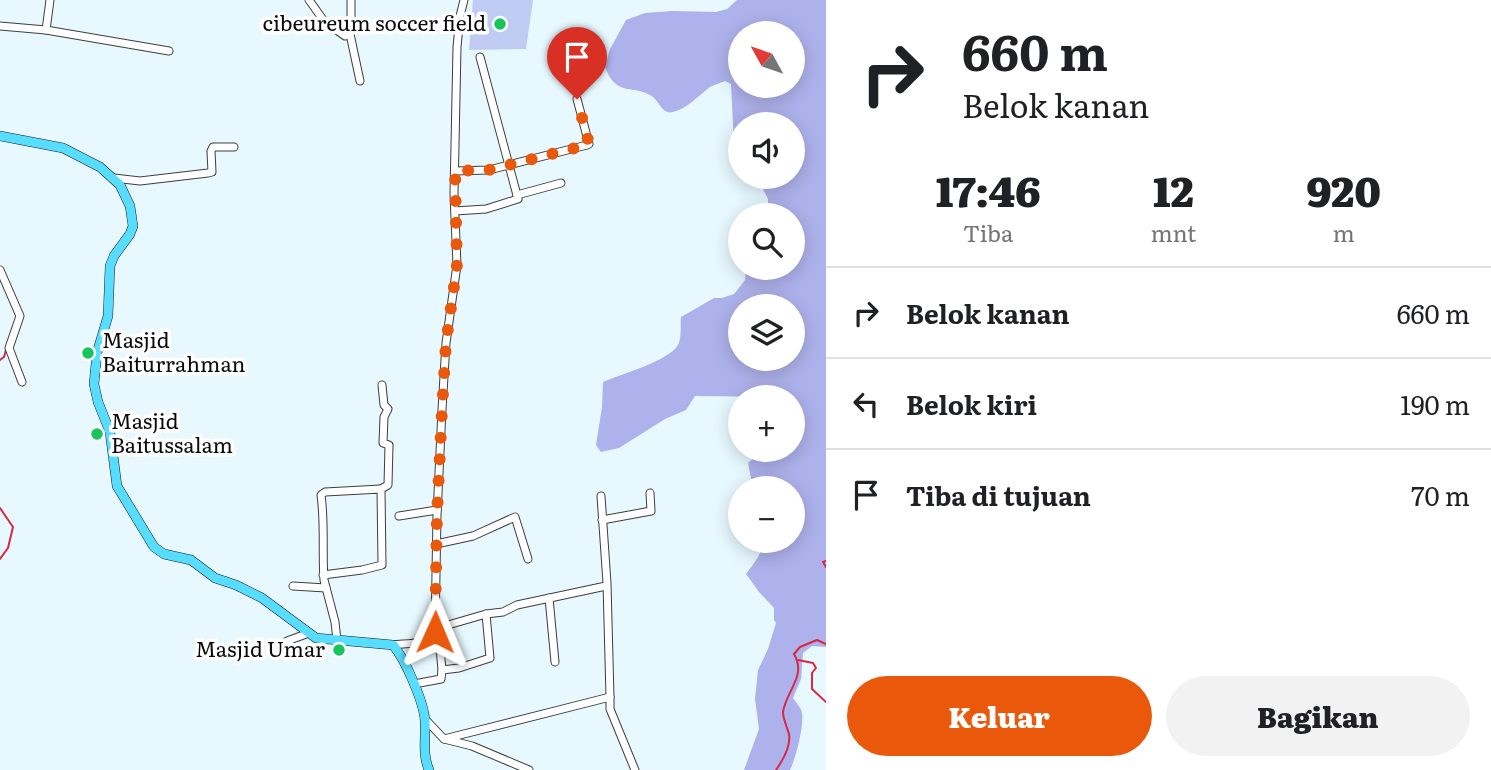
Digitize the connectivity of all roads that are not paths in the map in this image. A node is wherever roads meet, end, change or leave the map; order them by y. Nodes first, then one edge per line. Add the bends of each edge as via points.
1 (50, 0) edge
2 (309, 0) edge
3 (351, 0) edge
4 (464, 0) edge
5 (0, 26) edge
6 (46, 30) junction
7 (350, 34) junction
8 (169, 51) dead end
9 (480, 57) dead end
10 (360, 81) dead end
11 (577, 99) dead end
12 (0, 136) edge
13 (234, 147) dead end
14 (509, 165) junction
15 (455, 171) junction
16 (114, 178) junction
17 (561, 183) dead end
18 (517, 195) junction
19 (455, 211) junction
20 (0, 270) edge
21 (22, 382) dead end
22 (382, 385) dead end
23 (381, 489) junction
24 (650, 493) dead end
25 (601, 495) dead end
26 (437, 510) junction
27 (591, 514) dead end
28 (399, 516) dead end
29 (601, 516) junction
30 (436, 544) junction
31 (528, 559) dead end
32 (323, 575) junction
33 (293, 586) dead end
34 (606, 586) junction
35 (326, 588) junction
36 (549, 598) junction
37 (486, 614) junction
38 (447, 629) junction
39 (435, 632) junction
40 (309, 633) junction
41 (337, 640) junction
42 (286, 641) dead end
43 (393, 645) junction
44 (555, 662) dead end
45 (442, 670) junction
46 (414, 684) junction
47 (610, 697) junction
48 (425, 719) junction
49 (444, 738) junction
50 (429, 770) edge
51 (528, 770) edge
52 (635, 770) edge

1 - 6 street
2 - 7 street via 333,29
3 - 7 street
4 - 15 street via 457,47
5 - 6 street
6 - 8 street
7 - 10 street
9 - 14 street
11 - 14 street via 588,145
12 - 16 main road via 62,148
13 - 16 street via 212,149 212,172 140,181
14 - 15 street
14 - 18 street
15 - 19 street
16 - 40 main road via 127,197 134,223 110,266 108,316 94,384 110,432 117,486 158,551 191,560 215,578 262,598
17 - 18 street
18 - 19 street via 516,200 492,208
19 - 26 street via 457,265 446,343
20 - 21 street via 20,316 9,348
22 - 23 street via 388,409 383,443 389,445 388,485
23 - 32 street via 382,565
23 - 32 street via 322,493
24 - 29 street via 651,511
25 - 29 street
26 - 28 street
26 - 30 street
27 - 29 street
29 - 34 street
30 - 31 street via 473,536 515,517
30 - 39 street
32 - 35 street
33 - 35 street
34 - 36 street
34 - 47 street
35 - 41 street
36 - 37 street
36 - 44 street
37 - 38 street
37 - 45 street via 490,659
38 - 39 street
38 - 45 street via 450,647 440,648
39 - 43 street via 426,640
40 - 41 main road
40 - 42 street
41 - 43 main road
43 - 46 main road
45 - 46 street via 441,679
46 - 48 main road
47 - 49 street
47 - 52 street via 610,709
48 - 49 street
48 - 50 main road
49 - 51 street

